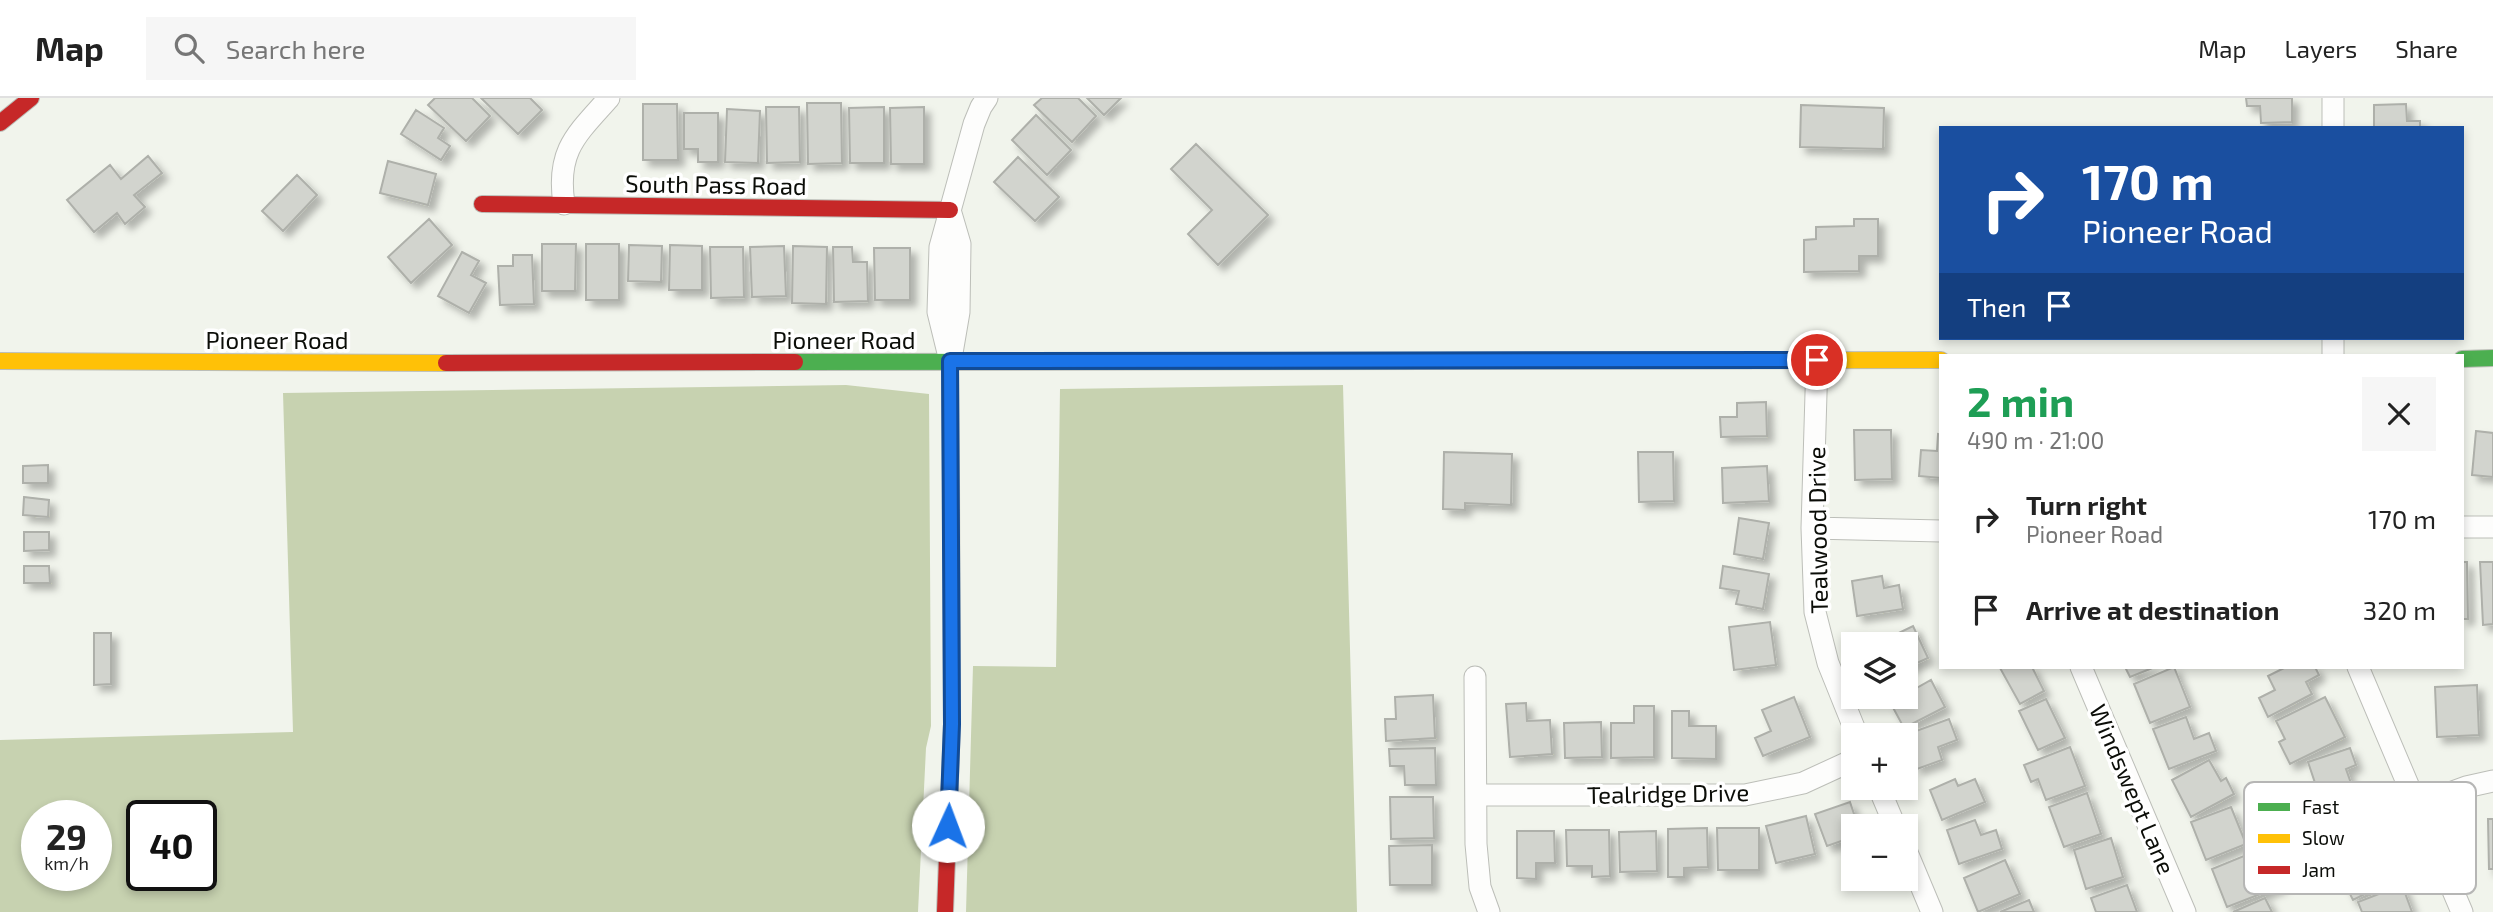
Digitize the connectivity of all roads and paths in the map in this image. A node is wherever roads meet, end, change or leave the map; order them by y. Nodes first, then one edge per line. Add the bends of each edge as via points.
1 (31, 98) edge
2 (609, 98) edge
3 (987, 98) edge
4 (2333, 98) edge
5 (0, 123) edge
6 (2333, 126) edge
7 (482, 204) dead end
8 (564, 204) junction
9 (950, 210) junction
10 (2493, 358) edge
11 (2464, 359) edge
12 (0, 360) edge
13 (1817, 360) junction
14 (1939, 360) edge
15 (950, 361) junction
16 (2464, 527) edge
17 (2493, 527) edge
18 (1812, 528) junction
19 (1939, 531) edge
20 (2082, 669) edge
21 (2359, 669) edge
22 (1475, 677) dead end
23 (1852, 723) edge
24 (1841, 766) edge
25 (2407, 782) edge
26 (1477, 795) junction
27 (1918, 879) edge
28 (2454, 894) edge
29 (945, 912) edge
30 (1489, 912) edge
31 (1932, 912) edge
32 (2185, 912) edge
33 (2462, 912) edge

1 - 5 main road
2 - 8 street via 569,148 562,167
3 - 9 street via 974,124
4 - 6 street
7 - 8 main road, South Pass Road
8 - 9 main road, South Pass Road
9 - 15 street via 940,247 938,312
10 - 11 main road
12 - 15 main road, Pioneer Road
13 - 14 main road, Pioneer Road
13 - 15 main road, Pioneer Road
13 - 18 street, Tealwood Drive
15 - 29 main road via 952,724
16 - 17 street
18 - 19 street
18 - 23 street, Tealwood Drive via 1815,612 1828,663
20 - 32 street, Windswept Lane
21 - 25 street
22 - 26 street
24 - 26 street, Tealridge Drive via 1803,783 1745,795
26 - 30 street via 1480,887
27 - 31 street
28 - 33 street

